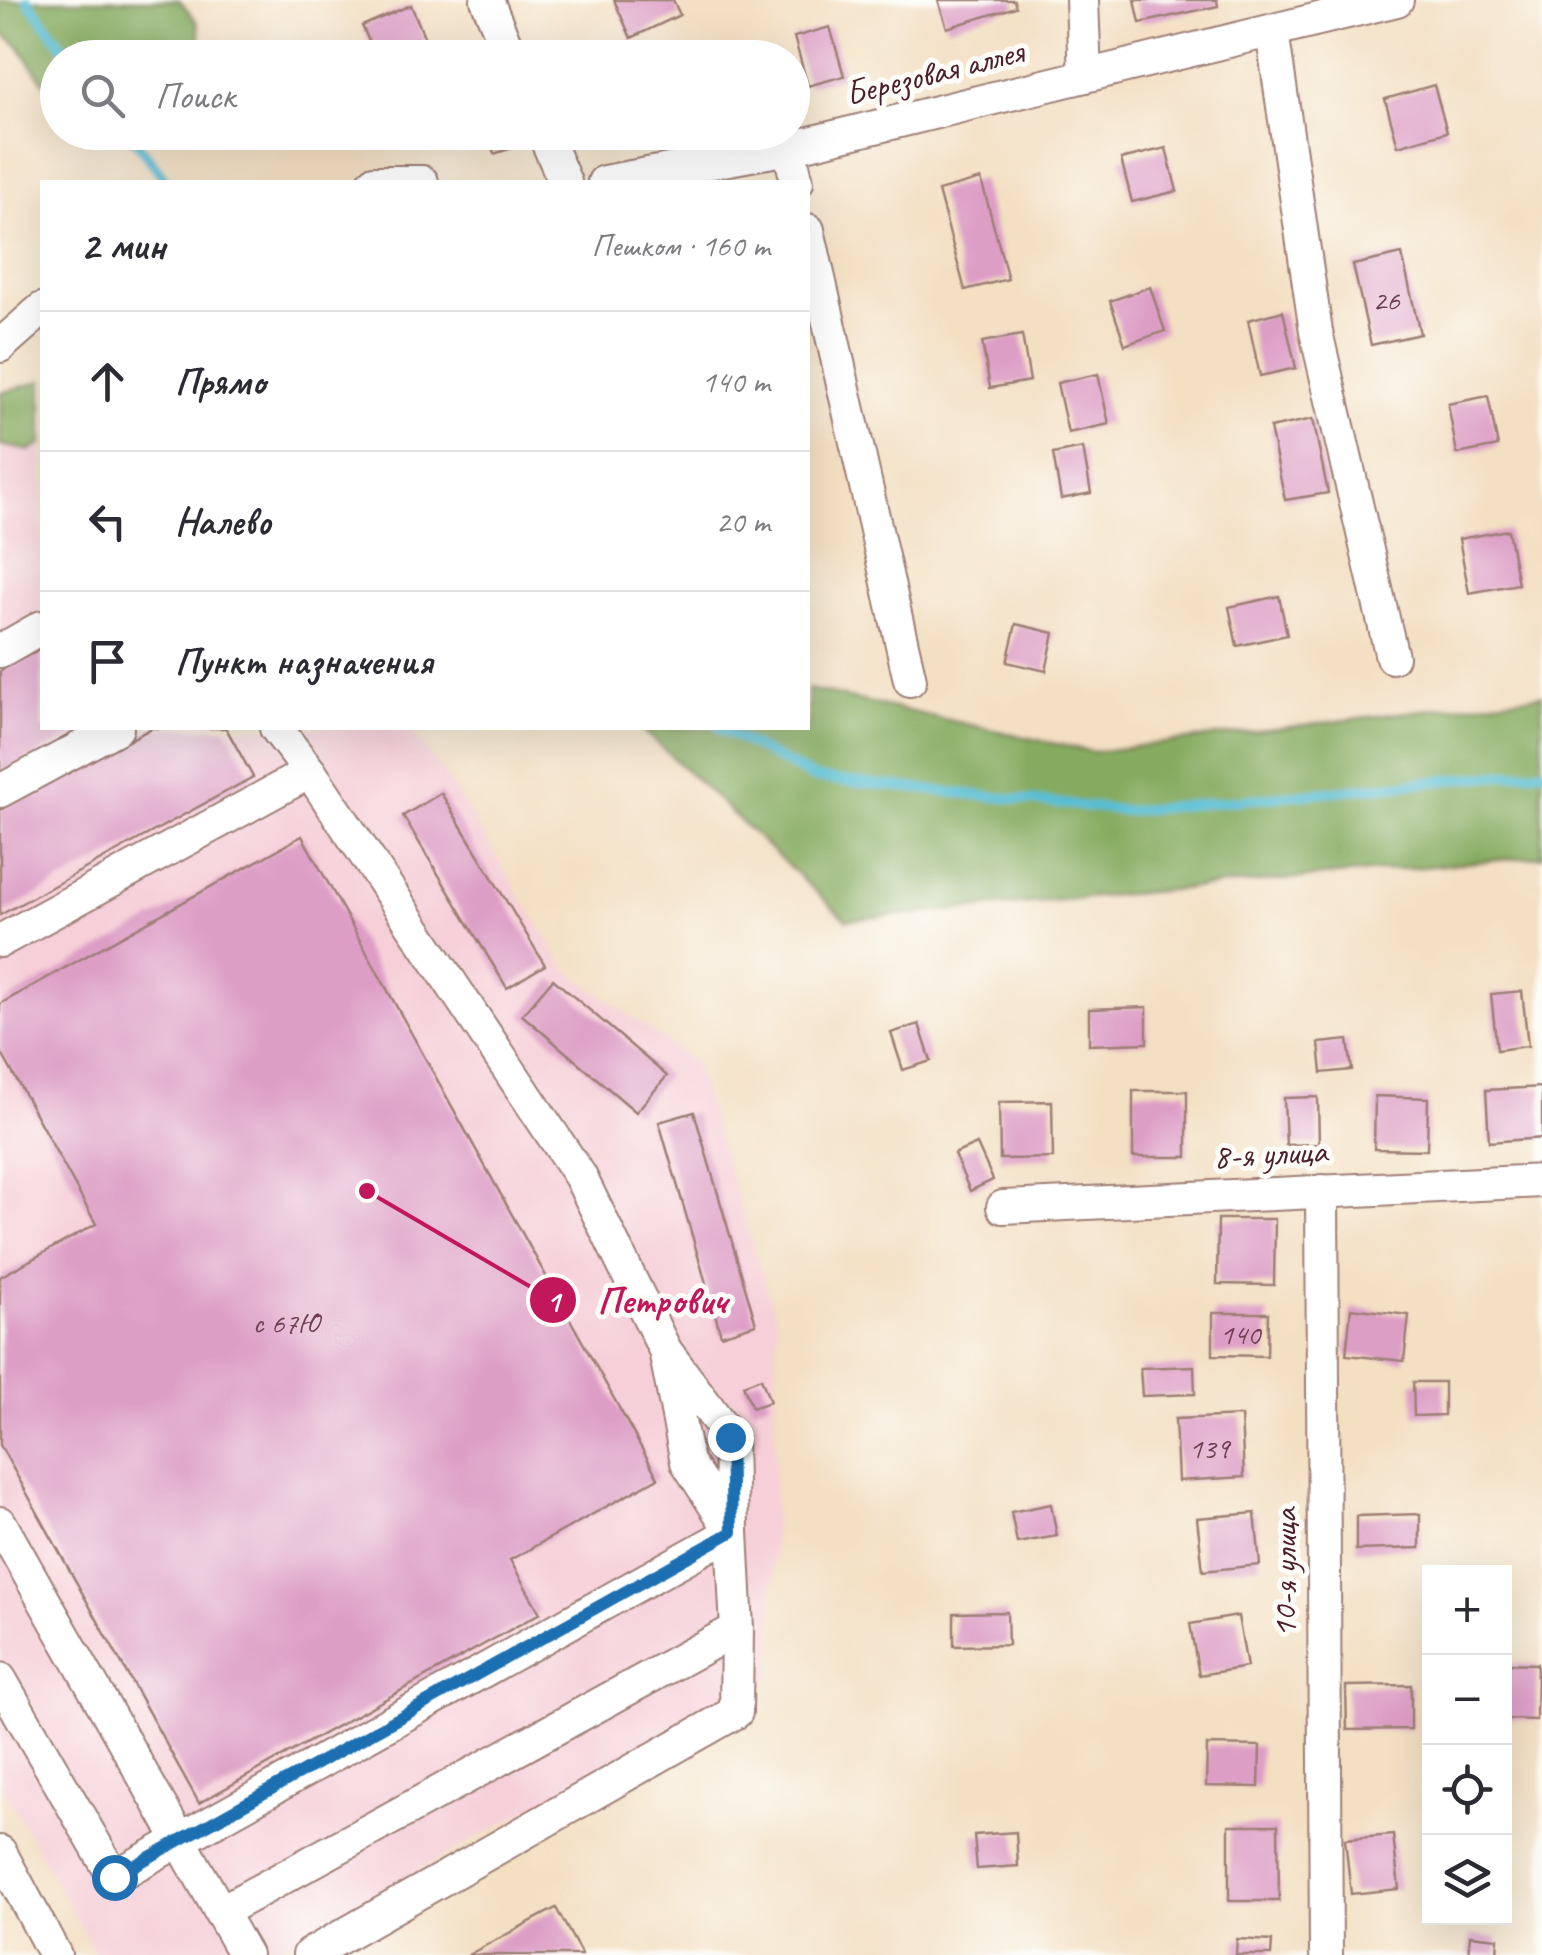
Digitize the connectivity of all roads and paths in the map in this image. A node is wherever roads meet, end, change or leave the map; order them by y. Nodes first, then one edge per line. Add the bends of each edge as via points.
1 (486, 0) edge
2 (1082, 0) edge
3 (1397, 0) edge
4 (1272, 31) junction
5 (503, 40) edge
6 (1084, 76) junction
7 (810, 143) edge
8 (552, 150) edge
9 (778, 150) edge
10 (789, 150) edge
11 (564, 180) edge
12 (615, 180) edge
13 (797, 180) edge
14 (810, 239) edge
15 (40, 311) edge
16 (0, 346) edge
17 (40, 628) edge
18 (0, 650) edge
19 (1392, 657) dead end
20 (910, 680) dead end
21 (113, 730) edge
22 (278, 730) edge
23 (310, 772) junction
24 (0, 791) edge
25 (0, 941) edge
26 (1542, 1181) edge
27 (1322, 1191) junction
28 (1003, 1207) dead end
29 (664, 1350) junction
30 (0, 1523) edge
31 (732, 1532) junction
32 (737, 1629) junction
33 (0, 1678) edge
34 (181, 1842) junction
35 (0, 1852) edge
36 (220, 1912) junction
37 (56, 1955) edge
38 (245, 1955) edge
39 (309, 1955) edge
40 (1326, 1955) edge

1 - 5 street
2 - 6 street
3 - 4 street, Березовая аллея
4 - 6 street, Березовая аллея
4 - 19 street via 1316,332
6 - 7 street, Березовая аллея
8 - 11 street
9 - 12 street, Березовая аллея
10 - 13 street
14 - 20 street
15 - 16 street
17 - 18 street
21 - 24 street
22 - 23 street
23 - 25 street
23 - 29 street via 580,1176
26 - 27 street, 8-я улица
27 - 28 street, 8-я улица
27 - 40 street, 10-я улица
29 - 31 street via 687,1462
29 - 31 street via 730,1437
30 - 34 street
31 - 32 street
31 - 34 street
32 - 36 street
32 - 39 street via 736,1712
33 - 34 street via 114,1877
34 - 36 street
35 - 37 street
36 - 38 street

